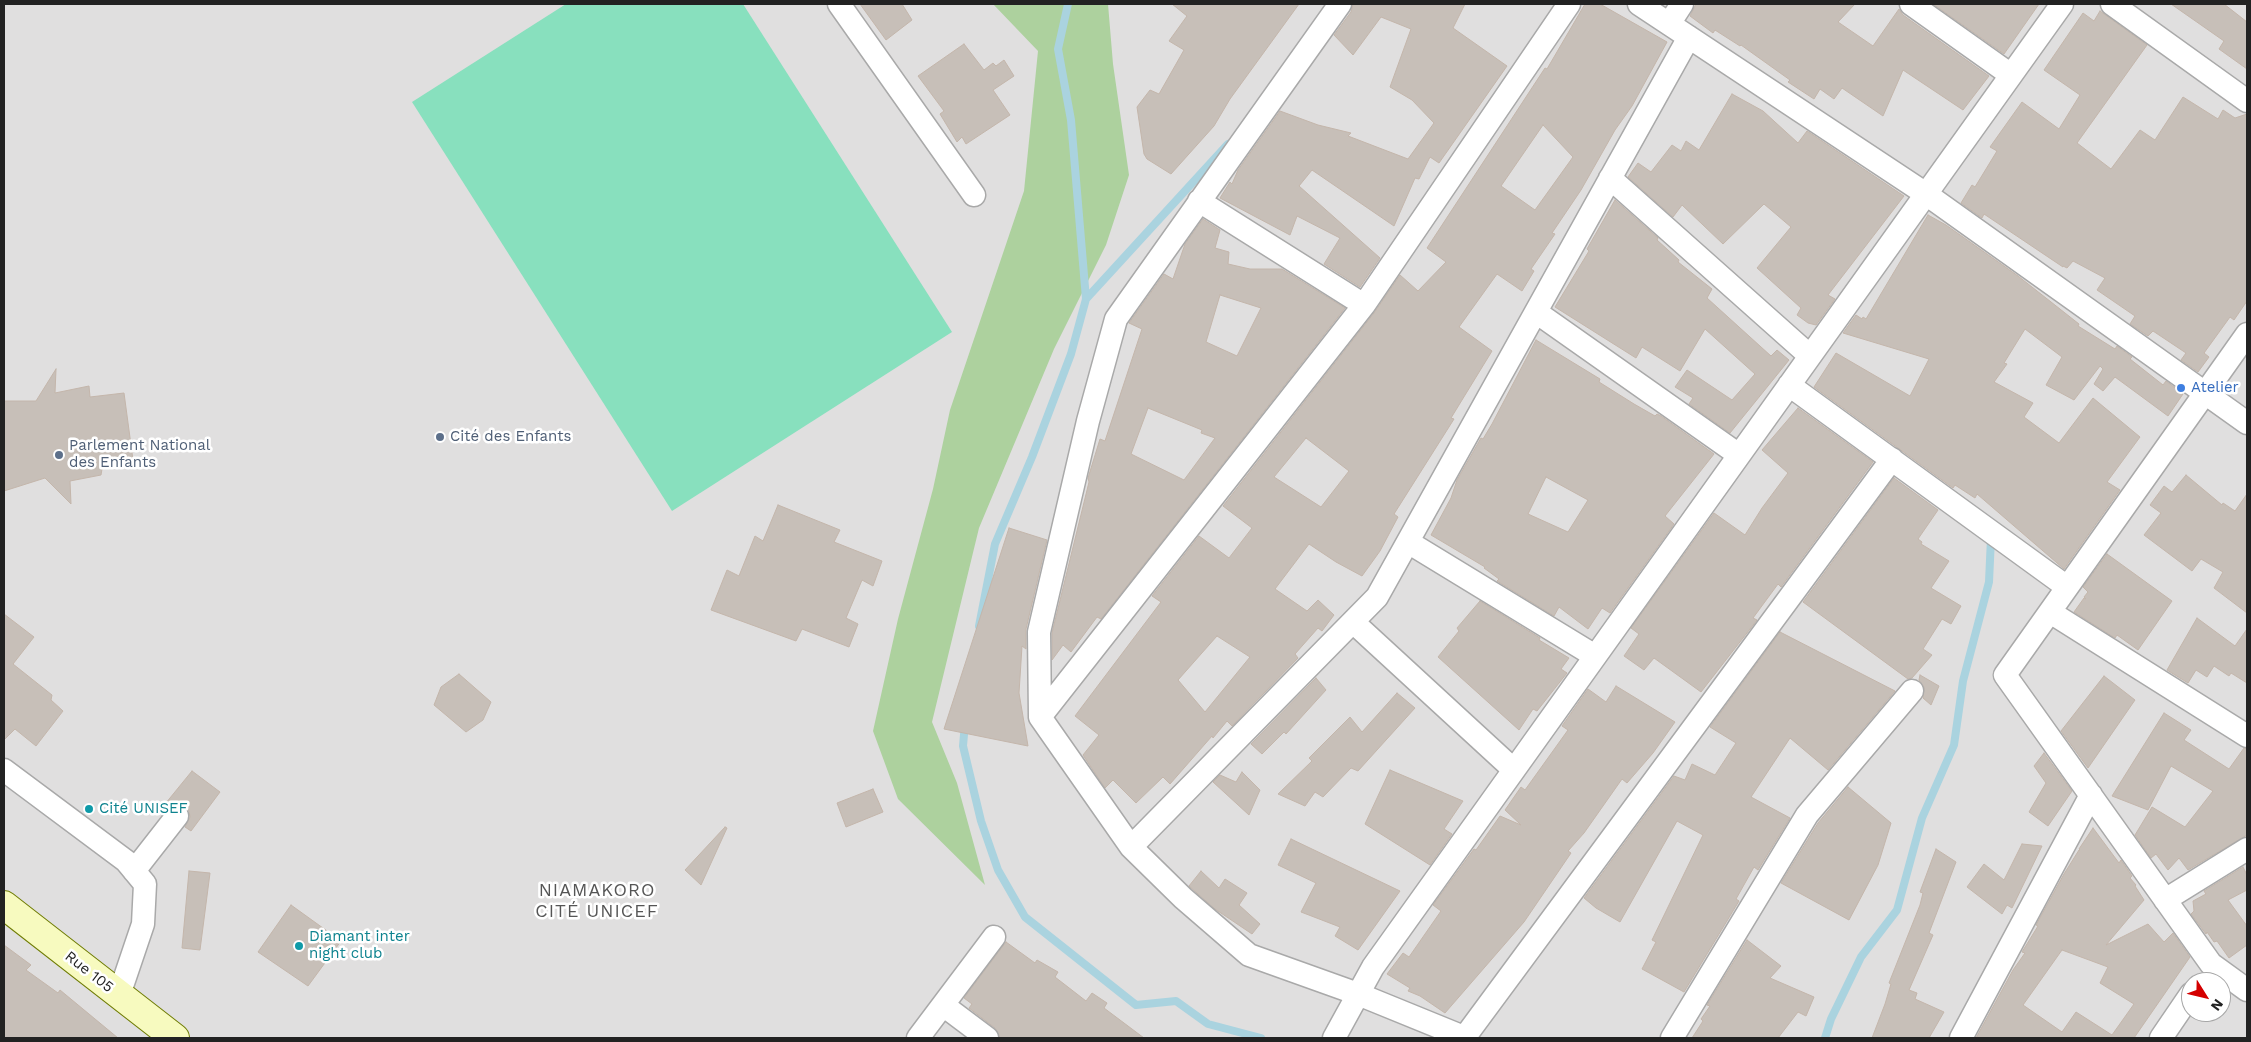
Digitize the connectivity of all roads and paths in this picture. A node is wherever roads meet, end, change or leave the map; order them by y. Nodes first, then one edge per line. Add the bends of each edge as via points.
1 (839, 4) edge
2 (1340, 4) edge
3 (1569, 4) edge
4 (1639, 4) edge
5 (1682, 4) edge
6 (1910, 4) edge
7 (2062, 4) edge
8 (2112, 4) edge
9 (1670, 24) junction
10 (1689, 37) junction
11 (2011, 75) junction
12 (2247, 101) edge
13 (1610, 178) junction
14 (974, 194) dead end
15 (1926, 194) junction
16 (1199, 201) junction
17 (1364, 305) junction
18 (1536, 312) junction
19 (2247, 334) edge
20 (1810, 356) junction
21 (1789, 385) junction
22 (2205, 393) junction
23 (2247, 423) edge
24 (1739, 455) junction
25 (1892, 459) junction
26 (1408, 542) junction
27 (2067, 587) junction
28 (2050, 612) junction
29 (1353, 622) junction
30 (1595, 656) junction
31 (1912, 691) dead end
32 (1040, 717) junction
33 (2247, 736) edge
34 (4, 770) edge
35 (1514, 770) junction
36 (2091, 795) junction
37 (177, 816) dead end
38 (1131, 847) junction
39 (2247, 849) edge
40 (134, 871) junction
41 (2165, 900) junction
42 (4, 905) edge
43 (994, 937) dead end
44 (2204, 972) edge
45 (2231, 984) edge
46 (2247, 990) edge
47 (1358, 994) junction
48 (119, 995) junction
49 (943, 1005) junction
50 (2181, 1009) edge
51 (1338, 1032) edge
52 (175, 1038) edge
53 (918, 1038) edge
54 (987, 1038) edge
55 (1465, 1038) edge
56 (1672, 1038) edge
57 (1961, 1038) edge
58 (2162, 1038) edge

1 - 14 street
2 - 16 street
3 - 17 street
4 - 9 street
5 - 9 street
6 - 11 street
7 - 11 street
8 - 12 street
9 - 10 street
10 - 13 street
10 - 15 street
11 - 15 street
13 - 18 street
13 - 20 street
15 - 20 street
15 - 22 street
16 - 17 street
16 - 32 street via 1116,319 1088,421 1039,632
17 - 32 street
18 - 24 street
18 - 26 street
19 - 22 street
20 - 21 street
21 - 24 street
21 - 25 street
22 - 23 street
22 - 27 street
24 - 30 street
25 - 27 street
25 - 55 street
26 - 29 street via 1377,597
26 - 30 street
27 - 28 street
28 - 33 street
28 - 36 street via 2005,675
29 - 35 street
29 - 38 street
30 - 35 street
31 - 56 street via 1808,815
32 - 38 street
34 - 40 street via 126,861
35 - 47 street via 1373,967
36 - 41 street
36 - 57 street
37 - 40 street
38 - 47 street via 1183,898 1249,955
39 - 41 street
40 - 48 street via 145,884 143,924
41 - 44 street
42 - 48 street, Rue 105
43 - 49 street
45 - 46 street
47 - 51 street
47 - 55 street
48 - 52 street, Rue 105
49 - 53 street
49 - 54 street
50 - 58 street

